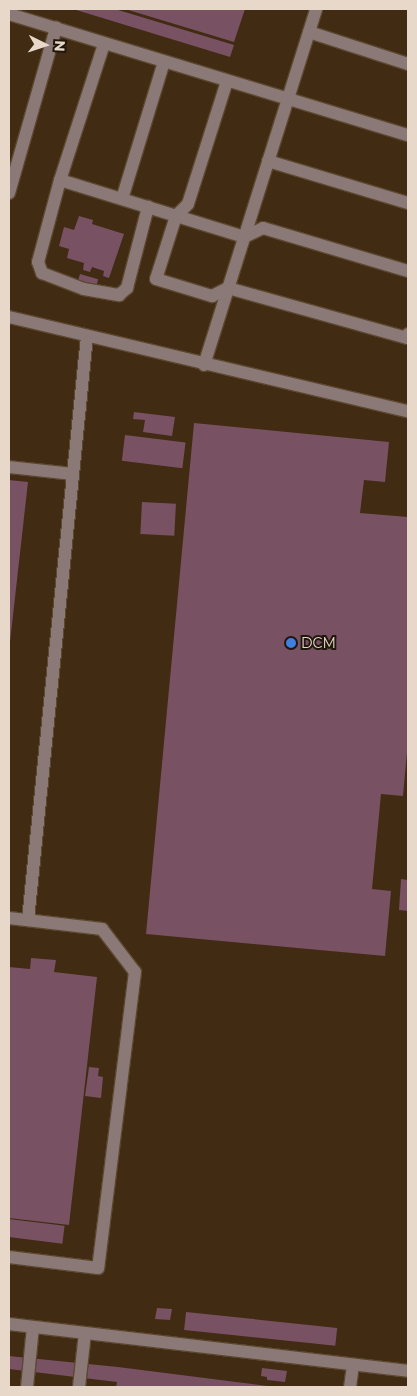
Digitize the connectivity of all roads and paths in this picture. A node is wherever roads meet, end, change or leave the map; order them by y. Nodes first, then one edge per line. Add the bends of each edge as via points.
1 (316, 9) edge
2 (9, 14) edge
3 (56, 28) junction
4 (309, 32) junction
5 (104, 44) junction
6 (164, 62) junction
7 (408, 64) edge
8 (227, 82) junction
9 (288, 99) junction
10 (408, 135) edge
11 (268, 161) junction
12 (60, 180) junction
13 (9, 193) edge
14 (122, 199) junction
15 (408, 203) edge
16 (148, 207) junction
17 (176, 216) junction
18 (244, 237) junction
19 (408, 271) edge
20 (228, 288) junction
21 (9, 317) edge
22 (408, 334) edge
23 (87, 336) junction
24 (204, 365) junction
25 (408, 411) edge
26 (9, 467) edge
27 (72, 474) junction
28 (9, 918) edge
29 (28, 920) junction
30 (9, 1257) edge
31 (9, 1324) edge
32 (33, 1327) junction
33 (86, 1333) junction
34 (353, 1365) junction
35 (408, 1372) edge
36 (26, 1387) edge
37 (79, 1387) edge
38 (350, 1387) edge

1 - 4 street
2 - 3 street
3 - 5 street
3 - 13 street
4 - 7 street
4 - 9 street
5 - 6 street
5 - 12 street
6 - 8 street
6 - 14 street
8 - 9 street
8 - 17 street via 188,204
9 - 10 street
9 - 11 street
11 - 15 street
11 - 18 street
12 - 14 street
12 - 16 street via 38,262 42,273 84,289 119,295 128,288
14 - 16 street
16 - 17 street
17 - 18 street
17 - 20 street via 156,279 212,296
18 - 19 street via 263,228
18 - 20 street
20 - 22 street via 407,338
20 - 24 street
21 - 23 street
23 - 24 street
23 - 27 street
24 - 25 street
26 - 27 street
27 - 29 street
28 - 29 street
29 - 30 street via 102,929 134,972 98,1268
31 - 32 street
32 - 33 street
32 - 36 street
33 - 34 street
33 - 37 street
34 - 35 street
34 - 38 street

